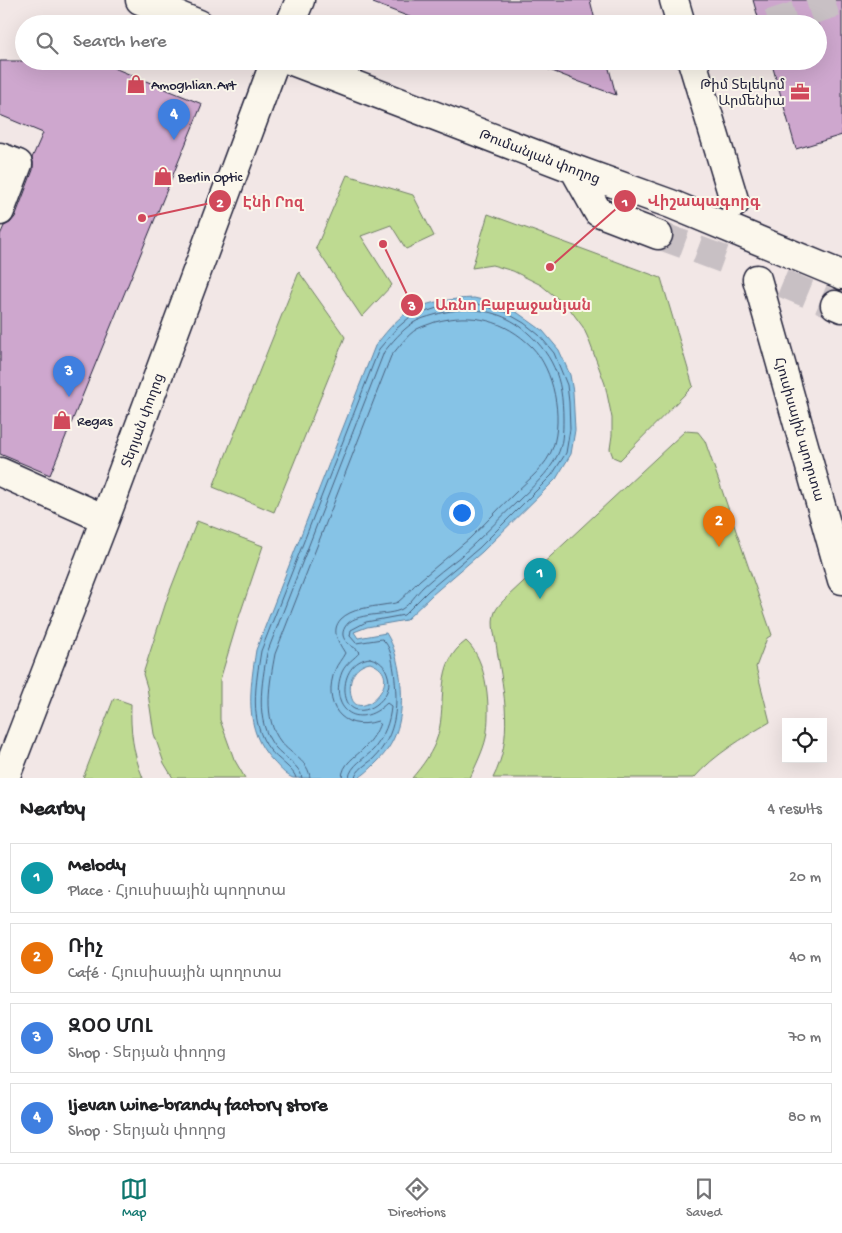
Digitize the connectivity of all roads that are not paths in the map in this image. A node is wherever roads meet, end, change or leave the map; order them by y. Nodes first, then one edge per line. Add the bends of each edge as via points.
1 (140, 0) edge
2 (300, 0) edge
3 (674, 0) edge
4 (177, 15) edge
5 (294, 15) edge
6 (678, 15) edge
7 (272, 70) edge
8 (316, 70) edge
9 (695, 70) edge
10 (0, 157) edge
11 (574, 169) junction
12 (736, 203) dead end
13 (0, 211) edge
14 (658, 235) tunnel mouth
15 (842, 276) edge
16 (757, 279) dead end
17 (0, 472) edge
18 (105, 519) junction
19 (842, 580) edge
20 (5, 778) edge

1 - 4 street
2 - 5 street
3 - 6 street
7 - 18 street, Տերյան փողոց
8 - 11 street, Թումանյան փողոց
9 - 12 street
10 - 13 street via 18,164
11 - 14 street via 598,212
11 - 15 street, Թումանյան փողոց via 671,204
16 - 19 street, Հյուսիսային պողոտա
17 - 18 street
18 - 20 street, Տերյան փողոց

